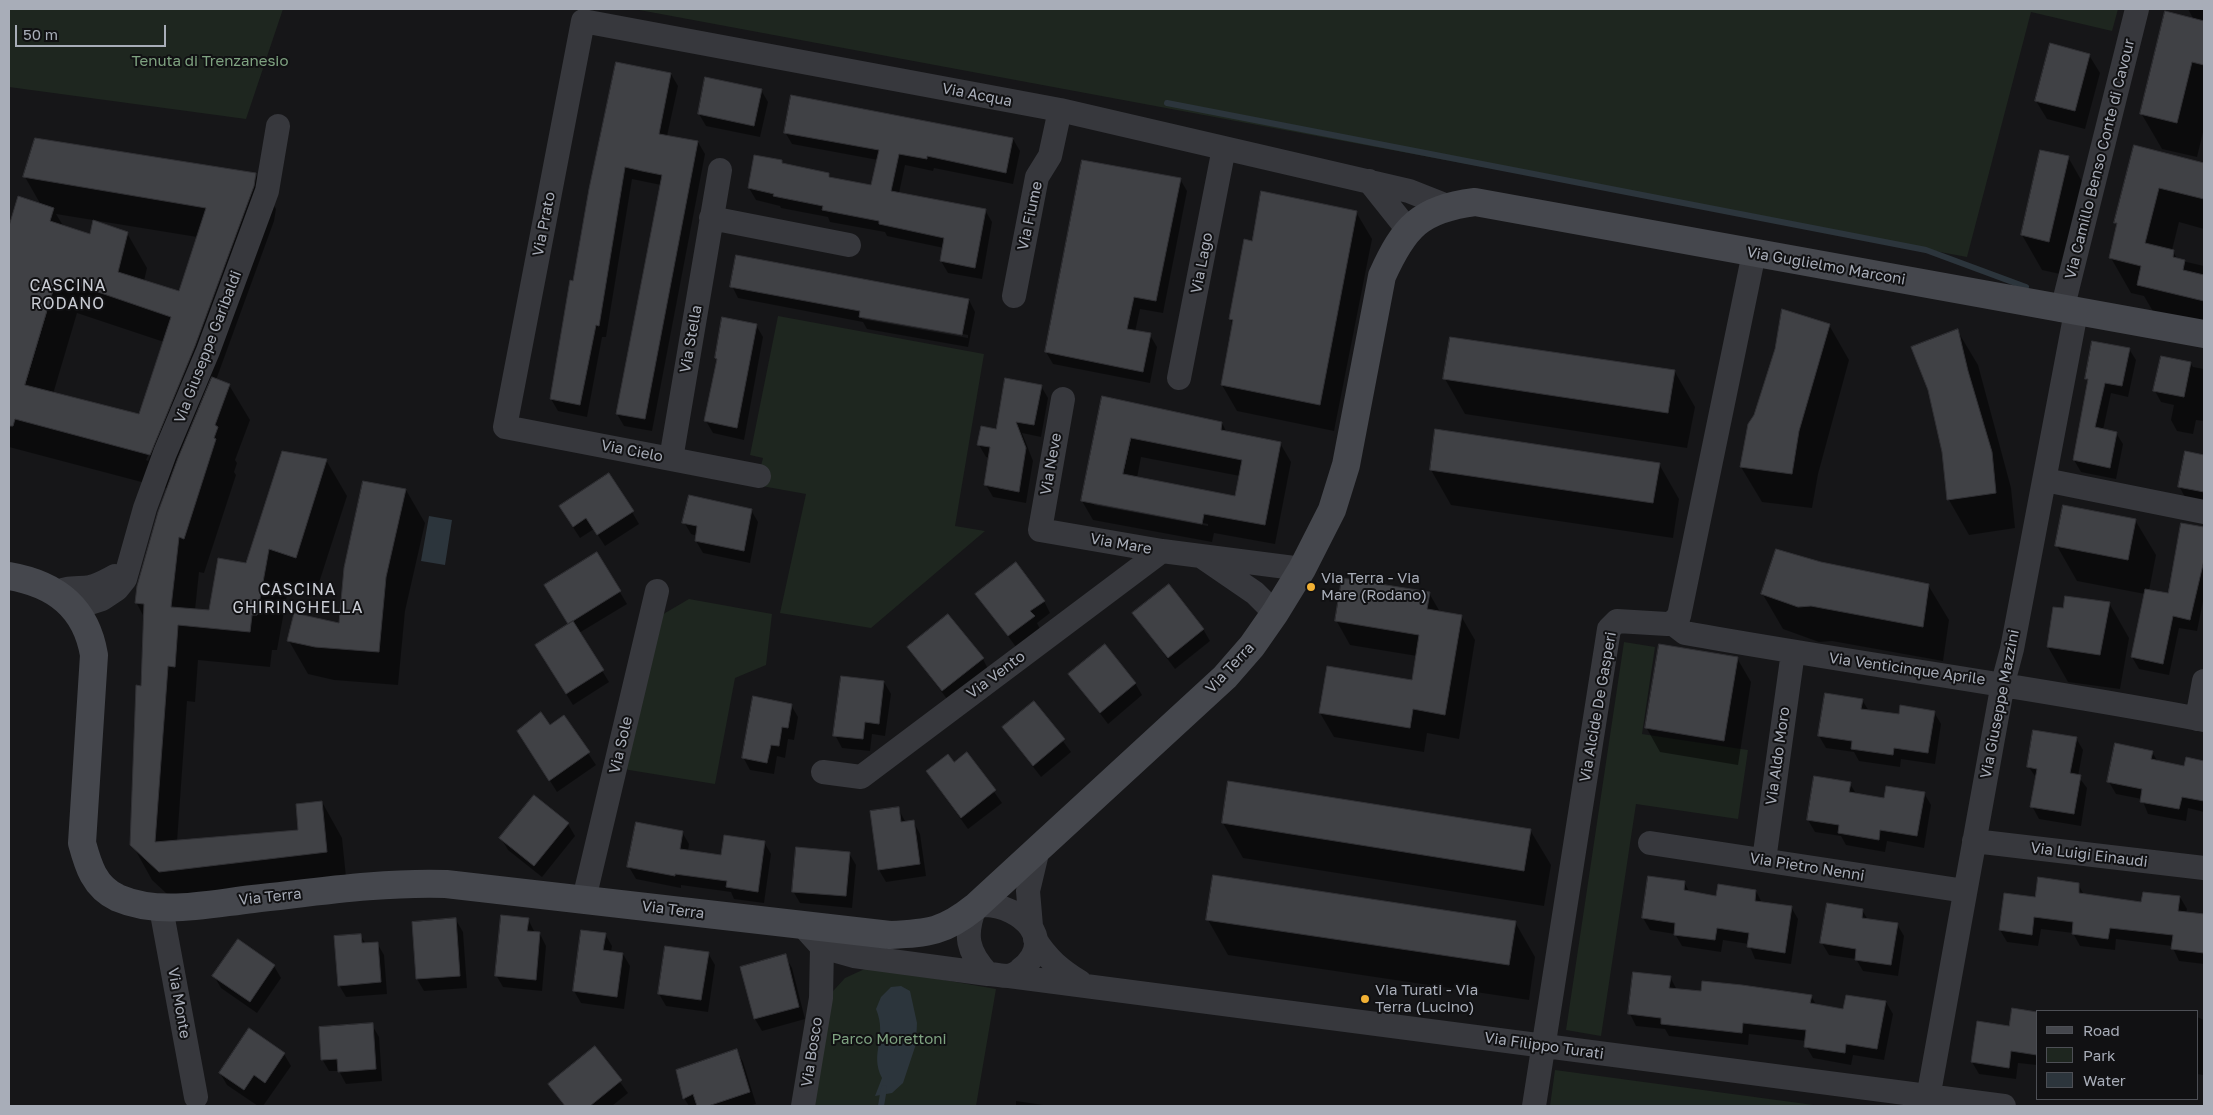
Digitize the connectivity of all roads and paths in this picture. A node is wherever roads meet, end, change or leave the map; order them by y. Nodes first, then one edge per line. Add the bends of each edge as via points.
1 (2137, 9) edge
2 (583, 21) joint
3 (1060, 110) junction
4 (278, 126) dead end
5 (1224, 148) junction
6 (720, 170) dead end
7 (1369, 181) junction
8 (1447, 206) junction
9 (711, 218) junction
10 (1408, 230) junction
11 (849, 245) dead end
12 (1754, 253) junction
13 (1014, 296) dead end
14 (2069, 311) junction
15 (2204, 334) edge
16 (1179, 378) dead end
17 (1063, 399) dead end
18 (505, 427) joint
19 (671, 459) junction
20 (759, 476) dead end
21 (2045, 480) junction
22 (2204, 512) edge
23 (1040, 530) joint
24 (1162, 551) junction
25 (1202, 557) junction
26 (1302, 569) junction
27 (9, 576) edge
28 (657, 591) dead end
29 (65, 601) junction
30 (1275, 613) junction
31 (1672, 623) junction
32 (1793, 652) junction
33 (2204, 680) edge
34 (2003, 683) junction
35 (2200, 719) edge
36 (824, 772) dead end
37 (1974, 841) junction
38 (1650, 843) dead end
39 (1038, 849) junction
40 (1764, 860) junction
41 (2204, 868) edge
42 (1964, 891) junction
43 (584, 898) junction
44 (975, 907) junction
45 (162, 908) junction
46 (803, 926) junction
47 (1033, 932) junction
48 (822, 946) junction
49 (854, 956) junction
50 (999, 975) junction
51 (1084, 984) junction
52 (821, 998) junction
53 (1543, 1046) junction
54 (196, 1097) dead end
55 (1928, 1098) junction
56 (804, 1106) edge
57 (1534, 1106) edge
58 (2004, 1106) edge

1 - 14 street, Via Camillo Benso Conte di Cavour
2 - 3 street, Via Acqua
2 - 18 street, Via Prato
3 - 5 street, Via Acqua
3 - 13 street, Via Fiume via 1050,156 1037,177
4 - 29 street, Via Giuseppe Garibaldi via 267,191 145,508 130,567 117,590 102,599
5 - 7 street, Via Acqua
5 - 16 street, Via Lago
6 - 9 street, Via Stella
7 - 8 street, Via Acqua via 1409,191
7 - 10 street
8 - 10 street, Via Terra
8 - 12 street, Via Guglielmo Marconi via 1474,202
9 - 11 street
9 - 19 street, Via Stella
10 - 26 street, Via Terra via 1382,276 1346,464 1332,510
12 - 14 street, Via Guglielmo Marconi
12 - 31 street via 1681,611
14 - 15 street, Via Guglielmo Marconi
14 - 21 street, Via Giuseppe Mazzini
17 - 23 street, Via Neve
18 - 19 street, Via Cielo
19 - 20 street, Via Cielo
21 - 22 street
21 - 34 street, Via Giuseppe Mazzini
23 - 24 street, Via Mare
24 - 25 street, Via Mare
24 - 36 street, Via Vento via 861,777
25 - 26 street, Via Mare
25 - 30 street, Via Mare via 1256,593
26 - 30 street, Via Terra
27 - 29 street via 36,583
28 - 43 street, Via Sole
29 - 45 street, Via Terra via 85,623 94,655 82,843 89,868 99,885 116,897
30 - 39 street, Via Terra via 1225,676
31 - 32 street, Via Venticinque Aprile via 1685,633
31 - 53 street, Via Alcide De Gasperi via 1618,621 1609,629
32 - 34 street, Via Venticinque Aprile
32 - 40 street, Via Aldo Moro
33 - 35 street
34 - 35 street, Via Venticinque Aprile
34 - 37 street, Via Giuseppe Mazzini
37 - 41 street, Via Luigi Einaudi
37 - 42 street, Via Giuseppe Mazzini
38 - 40 street, Via Pietro Nenni
39 - 44 street, Via Terra
39 - 47 street via 1028,890
40 - 42 street, Via Pietro Nenni
42 - 55 street, Via Giuseppe Mazzini
43 - 45 street, Via Terra via 415,883
43 - 46 street, Via Terra
44 - 46 street, Via Terra via 948,926 928,933 890,936
44 - 47 street via 1010,909 1020,914
44 - 50 street via 969,922 970,945 974,956
45 - 54 street, Via Monte
46 - 48 street
47 - 50 street via 1034,949 1026,966
47 - 51 street, Via Filippo Turati via 1054,965
48 - 49 street
48 - 52 street, Via Bosco
49 - 50 street
49 - 52 street, Via Bosco via 840,969
50 - 51 street, Via Filippo Turati
51 - 53 street, Via Filippo Turati
52 - 56 street, Via Bosco
53 - 55 street, Via Filippo Turati
53 - 57 street, Via Alcide De Gasperi
55 - 58 street, Via Filippo Turati

